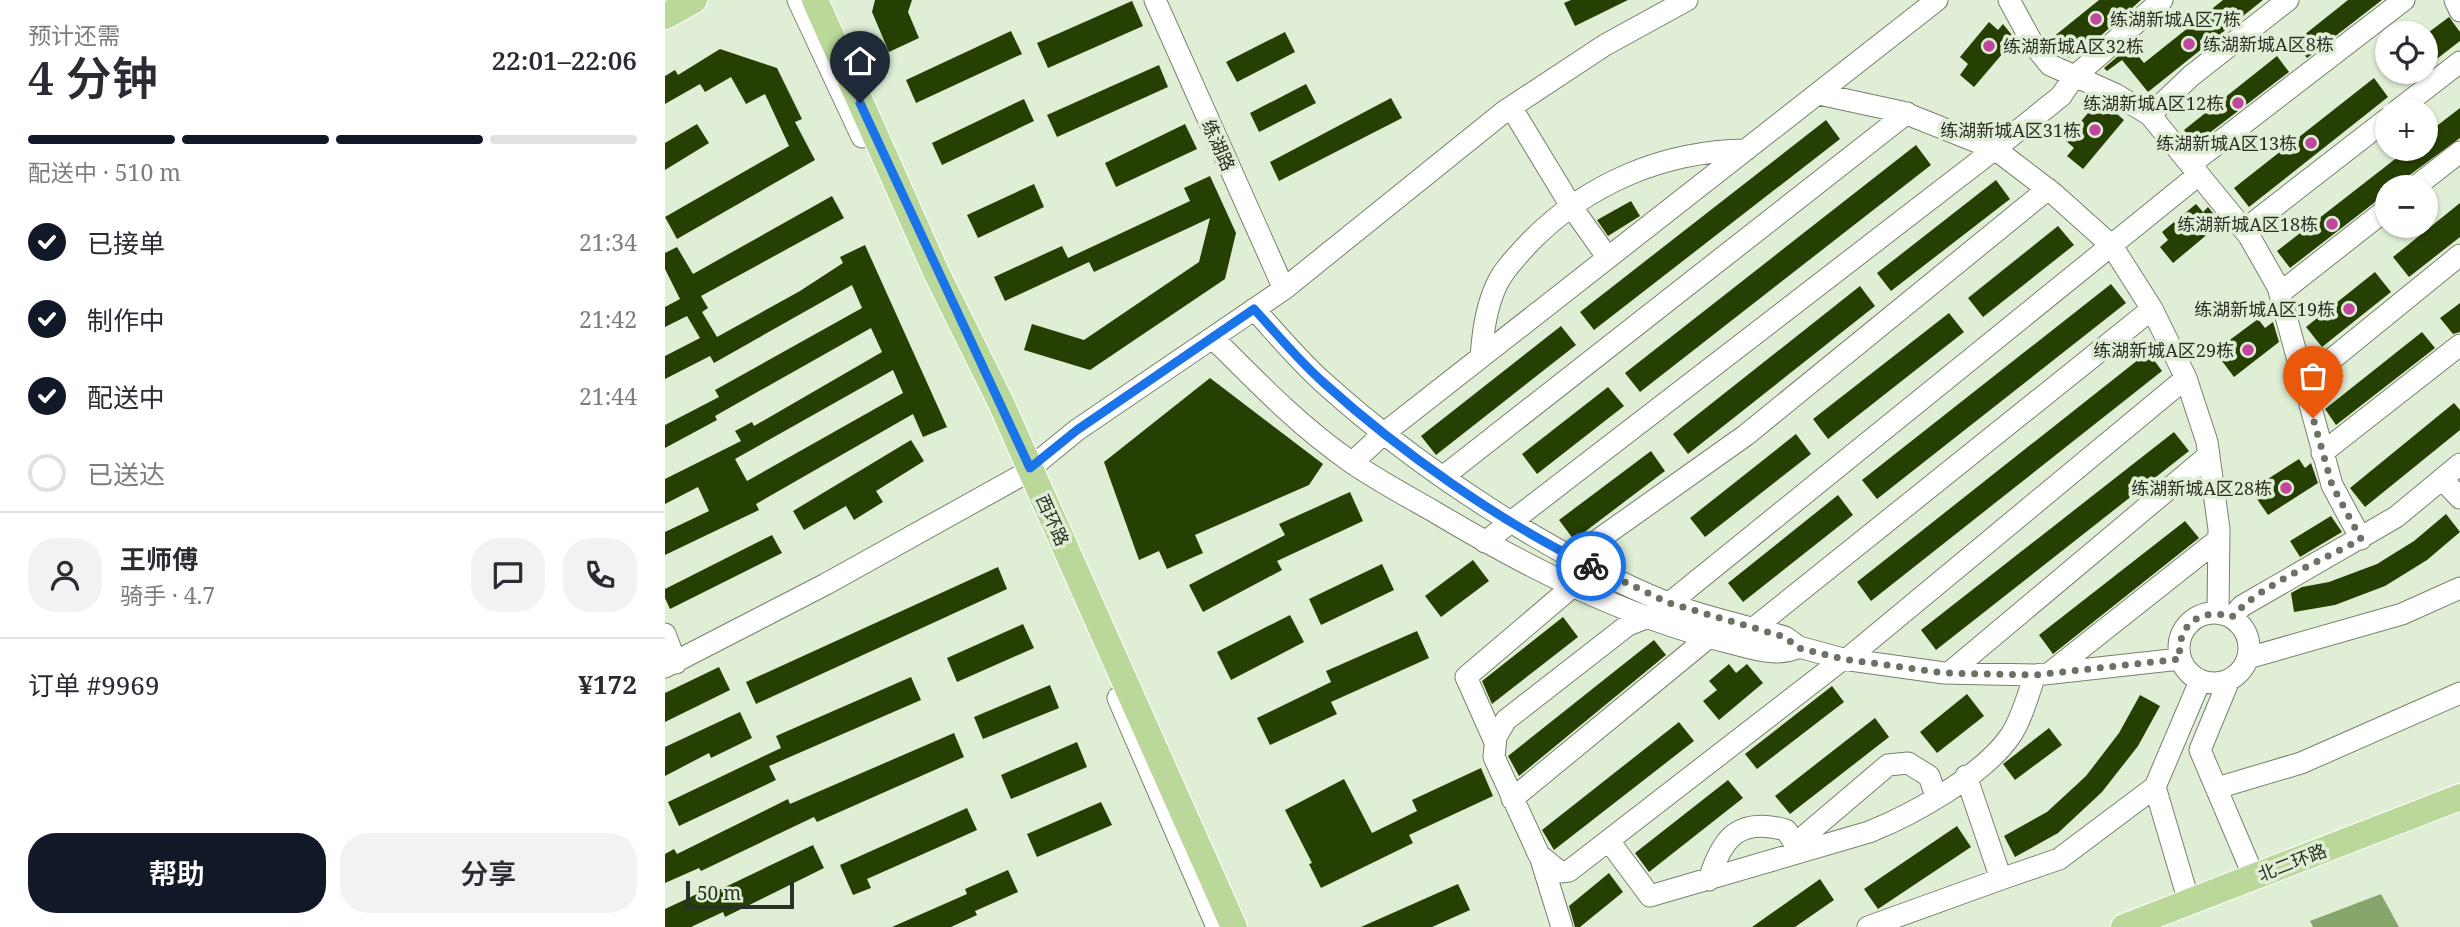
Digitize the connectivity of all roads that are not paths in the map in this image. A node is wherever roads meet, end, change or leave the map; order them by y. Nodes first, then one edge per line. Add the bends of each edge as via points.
1 (694, 0) edge
2 (797, 0) edge
3 (815, 0) edge
4 (1155, 0) edge
5 (1687, 0) edge
6 (1937, 0) edge
7 (2009, 0) edge
8 (2162, 0) edge
9 (2288, 0) edge
10 (2404, 0) edge
11 (2455, 0) edge
12 (2460, 11) edge
13 (665, 16) edge
14 (2460, 62) edge
15 (2074, 77) junction
16 (1819, 94) junction
17 (2414, 98) edge
18 (1511, 107) junction
19 (1907, 113) junction
20 (2150, 115) junction
21 (2375, 128) edge
22 (1995, 149) junction
23 (1746, 150) junction
24 (2460, 152) edge
25 (2194, 170) junction
26 (2430, 175) edge
27 (2048, 189) junction
28 (1571, 206) junction
29 (2375, 218) edge
30 (2244, 230) junction
31 (2112, 246) junction
32 (2460, 255) edge
33 (1608, 258) junction
34 (1284, 289) junction
35 (2280, 293) junction
36 (1254, 309) junction
37 (2153, 309) junction
38 (1213, 338) junction
39 (2460, 345) edge
40 (1481, 357) junction
41 (2186, 378) junction
42 (2305, 381) junction
43 (1383, 434) junction
44 (2322, 453) junction
45 (2209, 455) junction
46 (1352, 463) junction
47 (2460, 464) edge
48 (1026, 472) junction
49 (1444, 476) junction
50 (2443, 480) junction
51 (2460, 498) edge
52 (1511, 520) junction
53 (2219, 539) junction
54 (2361, 539) junction
55 (1485, 542) junction
56 (1577, 559) junction
57 (1564, 583) junction
58 (2460, 588) edge
59 (1669, 603) junction
60 (2225, 615) junction
61 (1643, 617) junction
62 (1754, 628) junction
63 (665, 634) edge
64 (1709, 637) junction
65 (1798, 648) junction
66 (2248, 658) junction
67 (1845, 659) junction
68 (2180, 659) junction
69 (670, 665) edge
70 (1949, 673) junction
71 (2042, 674) junction
72 (2229, 680) junction
73 (2200, 681) junction
74 (2460, 693) edge
75 (1495, 742) junction
76 (1966, 776) junction
77 (2155, 787) junction
78 (2217, 788) junction
79 (1936, 796) junction
80 (2460, 797) edge
81 (1512, 799) junction
82 (2460, 813) edge
83 (1609, 841) junction
84 (1539, 855) junction
85 (2254, 877) junction
86 (2001, 879) junction
87 (1709, 880) junction
88 (2189, 902) junction
89 (1217, 927) edge
90 (1234, 927) edge
91 (1562, 927) edge
92 (1868, 927) edge
93 (2124, 927) edge
94 (2170, 927) edge

1 - 13 main road
2 - 48 street, 西环路
3 - 48 main road, 西环路
4 - 34 street, 练湖路
5 - 18 street via 1605,45
6 - 16 street
7 - 15 street via 2050,65
8 - 15 street
9 - 20 street via 2191,76
10 - 25 street
11 - 12 street
14 - 17 street
15 - 20 street via 2115,93
15 - 22 street via 2061,96
16 - 19 street
16 - 23 street
18 - 28 street
18 - 34 street
19 - 22 street
19 - 49 street
20 - 25 street
21 - 30 street
22 - 27 street
22 - 52 street
23 - 28 street via 1656,163
23 - 33 street
24 - 26 street
25 - 30 street
25 - 31 street
27 - 31 street
27 - 56 street via 1746,435
28 - 33 street
28 - 40 street via 1538,234 1498,282 1483,330
29 - 35 street
30 - 35 street
31 - 37 street
31 - 59 street
32 - 42 street
33 - 40 street
34 - 36 street
35 - 42 street
36 - 38 street
36 - 43 street via 1321,381
37 - 41 street
37 - 62 street
38 - 46 street via 1297,421
38 - 48 street via 1077,430
39 - 44 street
40 - 43 street
41 - 45 street
41 - 67 street
42 - 44 street
43 - 46 street
43 - 49 street
44 - 54 street via 2332,485
45 - 53 street
45 - 70 street
46 - 55 street
47 - 50 street
48 - 69 street
48 - 89 street, 西环路
48 - 90 main road, 西环路
49 - 52 street
50 - 51 street
50 - 54 street
52 - 55 street
52 - 56 street
53 - 60 street
53 - 71 street
54 - 60 street
55 - 57 street
56 - 57 street
56 - 59 street
57 - 61 street
57 - 75 street via 1466,677
58 - 66 street via 2402,614
59 - 61 street via 1656,614
59 - 62 street
60 - 66 street via 2247,635
60 - 68 street via 2204,614 2191,620 2178,645
61 - 64 street
61 - 75 street via 1506,720
62 - 65 street via 1785,637
63 - 69 street
64 - 65 street via 1782,655
64 - 81 street
65 - 67 street
66 - 72 street
67 - 70 street
67 - 83 street
68 - 71 street
68 - 73 street via 2187,672
70 - 71 street
71 - 76 street via 2011,736
72 - 73 street
72 - 78 street via 2200,750
73 - 77 street
74 - 78 street via 2301,763
75 - 81 street via 1494,757
76 - 79 street
76 - 86 street
77 - 86 street via 2059,859
77 - 88 street
78 - 85 street
79 - 87 street via 1869,832
79 - 87 street via 1929,776 1908,764 1888,765 1795,844 1786,830 1772,826 1751,825 1732,835 1717,853
80 - 85 main road, 北二环路
81 - 84 street
82 - 94 main road, 北二环路
83 - 84 street via 1569,871 1560,872
83 - 87 street via 1650,895
84 - 91 street
85 - 88 main road, 北二环路
86 - 92 street
88 - 93 main road, 北二环路

